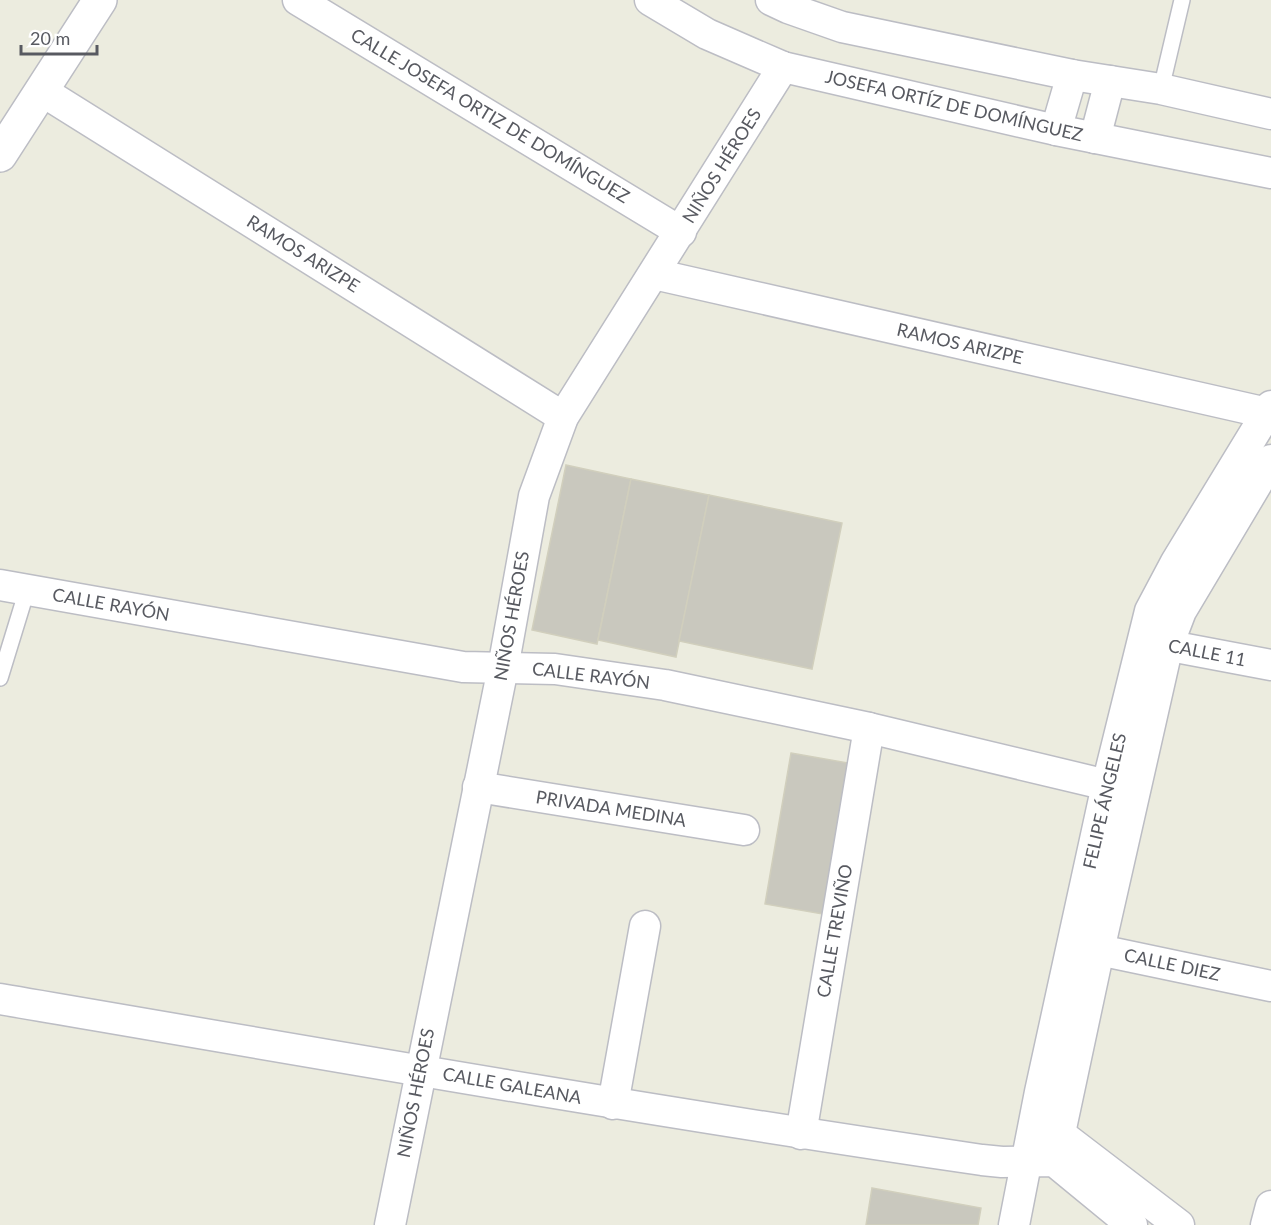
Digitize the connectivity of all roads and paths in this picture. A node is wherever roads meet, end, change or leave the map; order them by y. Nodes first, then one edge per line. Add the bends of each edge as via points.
1 (99, 0) edge
2 (298, 0) edge
3 (650, 0) edge
4 (771, 0) edge
5 (1182, 0) edge
6 (783, 67) junction
7 (1072, 75) junction
8 (1110, 81) junction
9 (1161, 89) junction
10 (42, 92) junction
11 (1271, 114) edge
12 (1056, 130) junction
13 (1095, 138) junction
14 (0, 155) edge
15 (1271, 173) edge
16 (681, 231) junction
17 (654, 274) junction
18 (1269, 410) edge
19 (563, 417) junction
20 (1271, 460) edge
21 (14, 587) edge
22 (1156, 643) junction
23 (1271, 665) edge
24 (503, 668) junction
25 (0, 678) edge
26 (869, 728) junction
27 (1107, 785) junction
28 (478, 787) junction
29 (744, 830) dead end
30 (645, 926) dead end
31 (1086, 947) junction
32 (1271, 986) edge
33 (0, 999) edge
34 (421, 1070) junction
35 (613, 1104) junction
36 (801, 1134) junction
37 (1043, 1147) junction
38 (1271, 1206) edge
39 (390, 1225) edge
40 (1014, 1225) edge
41 (1132, 1225) edge
42 (1179, 1225) edge
43 (1266, 1225) edge

1 - 10 street
2 - 16 street, CALLE JOSEFA ORTIZ DE DOMÍNGUEZ
3 - 6 street, JOSEFA ORTÍZ DE DOMÍNGUEZ via 707,34
4 - 7 street via 842,27
5 - 9 lane
6 - 12 street, JOSEFA ORTÍZ DE DOMÍNGUEZ
6 - 16 street, NIÑOS HÉROES
7 - 8 street
7 - 12 street
8 - 9 street
8 - 13 street
9 - 11 street
10 - 14 street
10 - 19 street, RAMOS ARIZPE
12 - 13 street, JOSEFA ORTÍZ DE DOMÍNGUEZ
13 - 15 street, JOSEFA ORTÍZ DE DOMÍNGUEZ
16 - 17 street, NIÑOS HÉROES
17 - 18 street, RAMOS ARIZPE
17 - 19 street, NIÑOS HÉROES
18 - 22 street, FELIPE ÁNGELES via 1159,591 1150,611
19 - 24 street, NIÑOS HÉROES via 534,496
20 - 22 street, FELIPE ÁNGELES via 1181,610
21 - 24 street, CALLE RAYÓN via 463,667
21 - 25 lane
22 - 23 street, CALLE 11
22 - 27 street, FELIPE ÁNGELES
22 - 31 street, FELIPE ÁNGELES
24 - 26 street, CALLE RAYÓN via 555,669 665,685
24 - 28 street, NIÑOS HÉROES
26 - 27 street, CALLE RAYÓN
26 - 36 street, CALLE TREVIÑO
27 - 31 street, FELIPE ÁNGELES
28 - 29 street, PRIVADA MEDINA
28 - 34 street, NIÑOS HÉROES
30 - 35 street
31 - 32 street, CALLE DIEZ
31 - 37 street, FELIPE ÁNGELES
33 - 34 street, CALLE GALEANA
34 - 35 street, CALLE GALEANA
34 - 39 street, NIÑOS HÉROES
35 - 36 street, CALLE GALEANA
36 - 37 street, CALLE GALEANA via 982,1160
37 - 40 street, FELIPE ÁNGELES
37 - 41 street
37 - 42 street
38 - 43 street

